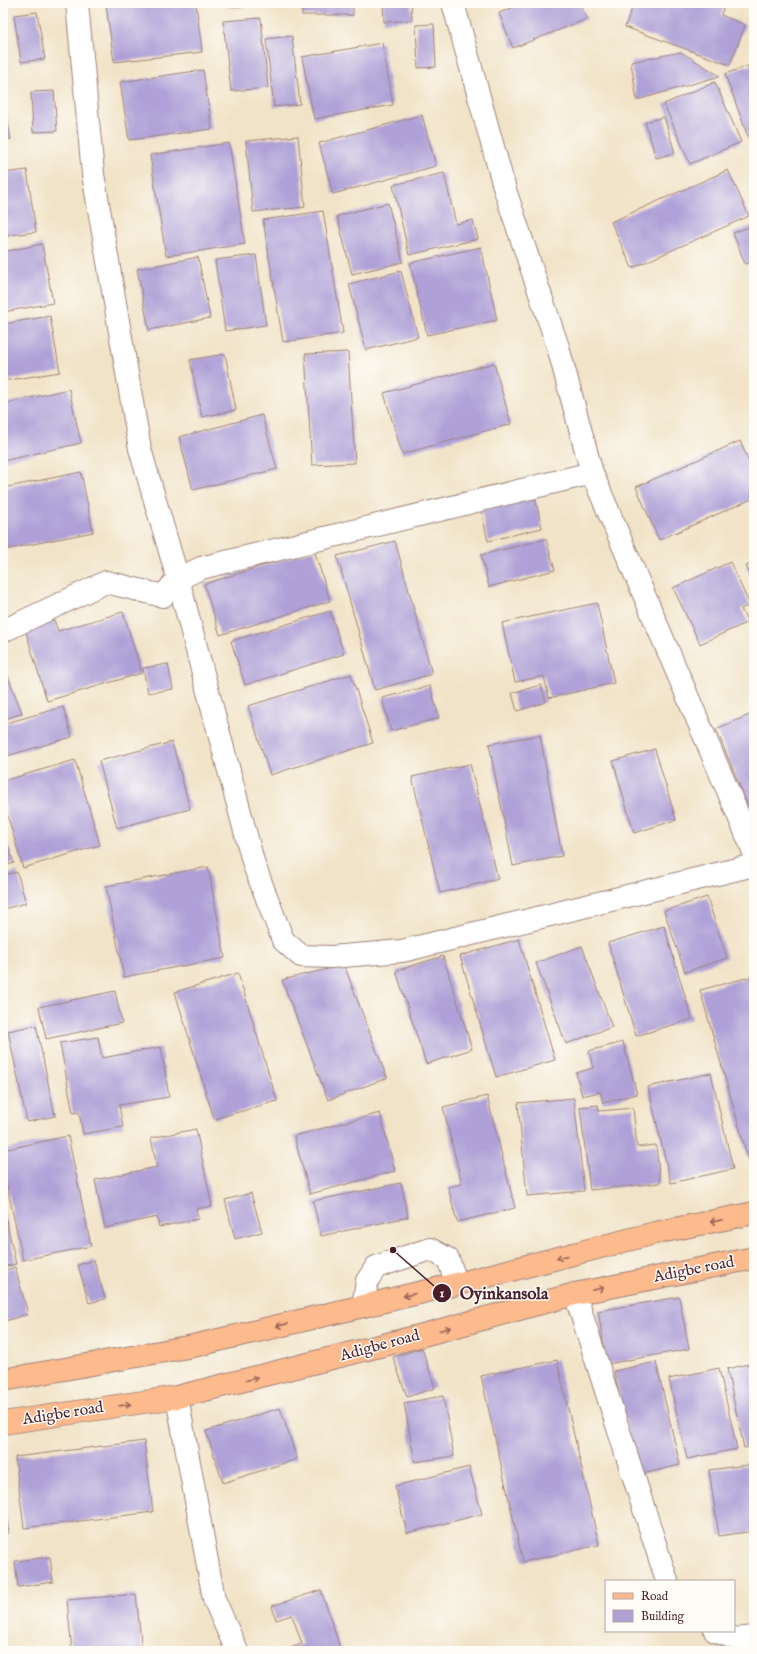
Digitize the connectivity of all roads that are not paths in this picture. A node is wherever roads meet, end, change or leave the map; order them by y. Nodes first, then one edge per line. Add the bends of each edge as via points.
1 (77, 3) edge
2 (453, 3) edge
3 (592, 473) junction
4 (178, 579) junction
5 (3, 631) edge
6 (754, 852) edge
7 (754, 865) edge
8 (754, 1213) edge
9 (754, 1258) edge
10 (457, 1284) junction
11 (575, 1294) junction
12 (363, 1306) junction
13 (3, 1380) edge
14 (177, 1397) junction
15 (3, 1423) edge
16 (666, 1580) edge
17 (718, 1632) edge
18 (754, 1637) edge
19 (237, 1651) edge

1 - 4 street via 93,174 140,449
2 - 3 street via 505,190 558,347
3 - 4 street via 201,568
3 - 6 street
4 - 5 street via 163,596 106,582
4 - 7 street via 254,865 283,940 301,956 331,957 402,950
8 -> 10 main road via 655,1233
11 -> 9 main road, Adigbe road
10 -> 12 main road
10 - 12 street via 448,1259 430,1249 376,1267 367,1281
14 -> 11 main road, Adigbe road
11 - 16 street
12 -> 13 main road via 193,1346
15 -> 14 main road, Adigbe road
14 - 19 street via 214,1599
17 - 18 street via 737,1639

